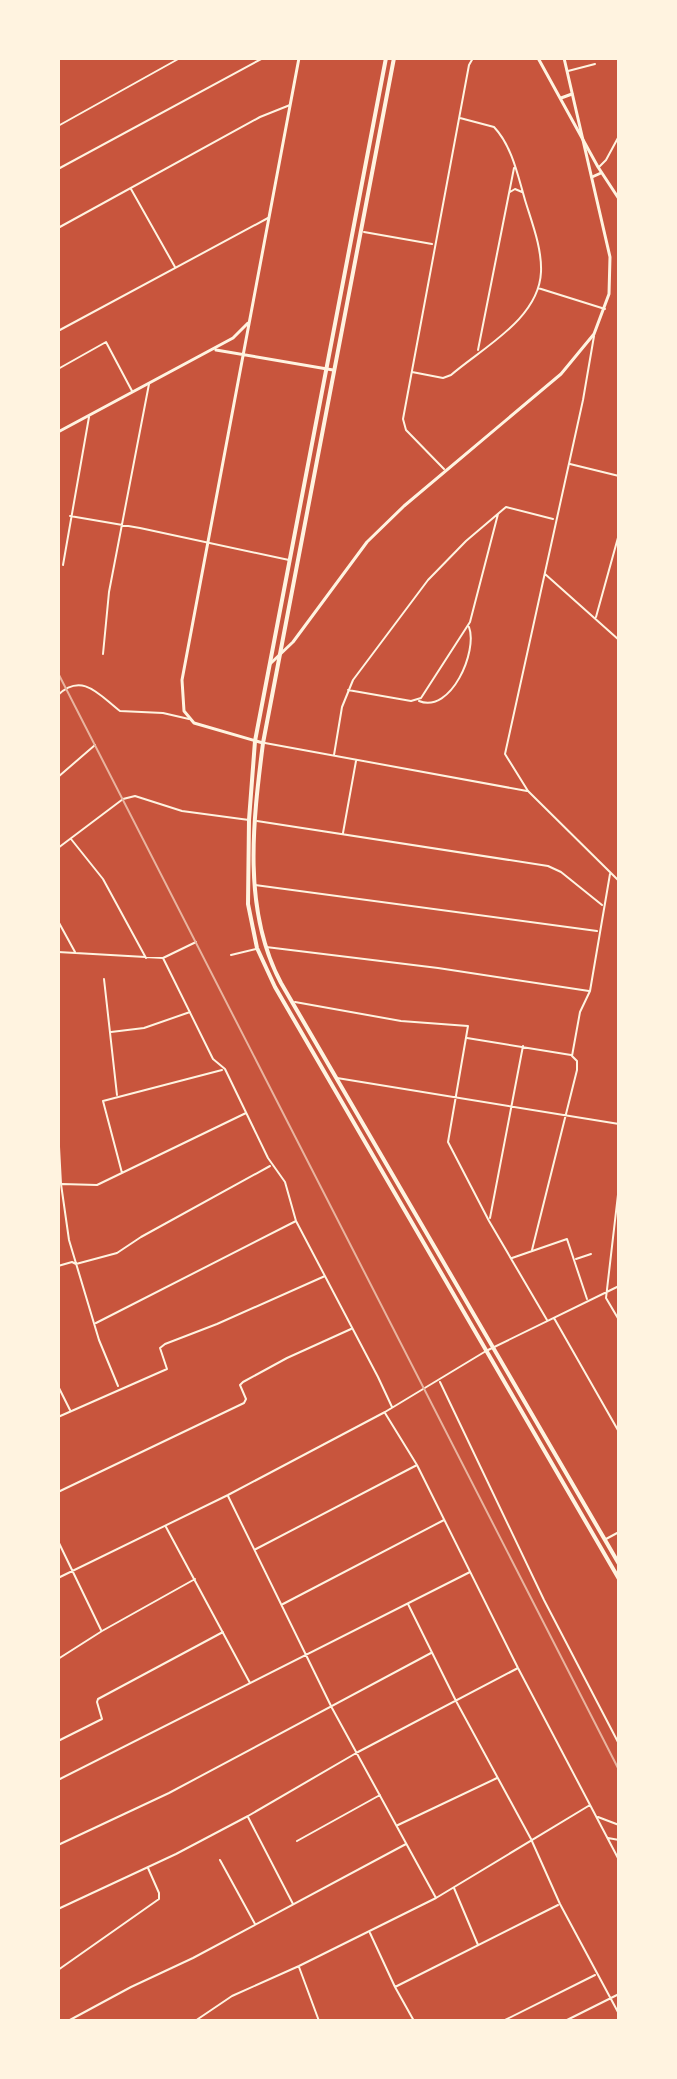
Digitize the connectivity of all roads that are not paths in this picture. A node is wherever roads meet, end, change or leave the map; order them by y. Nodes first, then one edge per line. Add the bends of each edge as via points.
1 (180, 58) edge
2 (263, 58) edge
3 (299, 58) edge
4 (386, 58) edge
5 (394, 58) edge
6 (473, 58) edge
7 (538, 58) edge
8 (564, 58) edge
9 (595, 64) dead end
10 (567, 71) junction
11 (572, 94) junction
12 (560, 99) junction
13 (290, 105) junction
14 (459, 117) junction
15 (58, 126) edge
16 (619, 136) edge
17 (582, 140) junction
18 (514, 167) junction
19 (598, 167) junction
20 (58, 169) edge
21 (601, 173) junction
22 (592, 177) junction
23 (131, 188) junction
24 (523, 192) junction
25 (508, 193) junction
26 (619, 199) edge
27 (269, 217) junction
28 (58, 228) edge
29 (360, 231) junction
30 (433, 245) junction
31 (175, 267) junction
32 (538, 288) junction
33 (605, 309) junction
34 (249, 321) junction
35 (58, 331) edge
36 (594, 334) junction
37 (212, 350) junction
38 (478, 352) junction
39 (243, 353) junction
40 (58, 369) edge
41 (330, 370) junction
42 (411, 372) junction
43 (150, 381) junction
44 (132, 391) junction
45 (89, 415) junction
46 (58, 432) edge
47 (568, 464) junction
48 (446, 471) junction
49 (619, 476) edge
50 (498, 513) junction
51 (70, 516) junction
52 (555, 519) junction
53 (121, 525) junction
54 (619, 534) edge
55 (208, 545) junction
56 (615, 553) junction
57 (619, 556) edge
58 (290, 561) junction
59 (63, 565) dead end
60 (545, 574) junction
61 (596, 617) junction
62 (468, 626) junction
63 (619, 640) edge
64 (103, 654) dead end
65 (278, 658) junction
66 (270, 664) junction
67 (348, 690) junction
68 (58, 695) edge
69 (418, 700) junction
70 (189, 719) junction
71 (255, 741) junction
72 (263, 743) junction
73 (95, 745) dead end
74 (334, 755) junction
75 (357, 759) junction
76 (58, 777) edge
77 (528, 791) junction
78 (249, 820) junction
79 (256, 820) junction
80 (343, 835) junction
81 (70, 838) junction
82 (58, 848) edge
83 (610, 873) junction
84 (619, 881) edge
85 (254, 885) junction
86 (603, 906) junction
87 (58, 921) edge
88 (598, 931) junction
89 (196, 942) dead end
90 (265, 947) junction
91 (257, 948) junction
92 (58, 952) edge
93 (76, 953) junction
94 (231, 955) dead end
95 (146, 958) junction
96 (163, 958) junction
97 (104, 979) dead end
98 (281, 983) junction
99 (275, 987) junction
100 (590, 991) junction
101 (293, 1002) junction
102 (191, 1012) junction
103 (109, 1033) junction
104 (466, 1037) junction
105 (523, 1046) junction
106 (572, 1056) junction
107 (225, 1069) junction
108 (337, 1078) junction
109 (117, 1096) junction
110 (454, 1099) junction
111 (511, 1107) junction
112 (246, 1113) junction
113 (566, 1115) junction
114 (619, 1124) edge
115 (58, 1128) edge
116 (272, 1164) junction
117 (122, 1174) junction
118 (61, 1184) junction
119 (619, 1186) edge
120 (296, 1221) junction
121 (489, 1221) junction
122 (532, 1250) junction
123 (591, 1254) dead end
124 (510, 1258) junction
125 (574, 1259) junction
126 (76, 1264) junction
127 (58, 1266) edge
128 (326, 1275) junction
129 (619, 1286) edge
130 (607, 1291) junction
131 (588, 1300) junction
132 (554, 1318) junction
133 (619, 1320) edge
134 (548, 1321) junction
135 (95, 1323) junction
136 (353, 1329) junction
137 (493, 1348) junction
138 (486, 1351) junction
139 (439, 1380) junction
140 (58, 1386) edge
141 (119, 1388) junction
142 (392, 1408) junction
143 (70, 1411) junction
144 (385, 1412) junction
145 (58, 1417) edge
146 (619, 1432) edge
147 (417, 1465) junction
148 (58, 1492) edge
149 (228, 1495) junction
150 (444, 1520) junction
151 (165, 1526) junction
152 (619, 1532) edge
153 (605, 1539) junction
154 (58, 1541) edge
155 (255, 1550) junction
156 (619, 1564) edge
157 (74, 1570) junction
158 (470, 1572) junction
159 (58, 1578) edge
160 (195, 1579) junction
161 (619, 1579) edge
162 (408, 1604) junction
163 (282, 1605) junction
164 (102, 1631) junction
165 (223, 1632) junction
166 (432, 1653) junction
167 (308, 1656) junction
168 (58, 1659) edge
169 (518, 1668) junction
170 (250, 1684) junction
171 (456, 1701) junction
172 (332, 1708) junction
173 (58, 1741) edge
174 (619, 1744) edge
175 (358, 1752) junction
176 (497, 1778) junction
177 (58, 1780) edge
178 (381, 1794) junction
179 (591, 1805) junction
180 (248, 1816) junction
181 (597, 1816) junction
182 (397, 1825) junction
183 (619, 1825) edge
184 (608, 1838) junction
185 (531, 1839) junction
186 (619, 1840) edge
187 (297, 1841) dead end
188 (407, 1844) junction
189 (58, 1845) edge
190 (617, 1851) edge
191 (220, 1860) dead end
192 (619, 1860) edge
193 (148, 1867) junction
194 (454, 1887) junction
195 (436, 1898) junction
196 (560, 1904) junction
197 (293, 1905) junction
198 (58, 1909) edge
199 (255, 1925) junction
200 (370, 1932) junction
201 (479, 1946) junction
202 (299, 1966) junction
203 (58, 1970) edge
204 (597, 1974) junction
205 (395, 1987) junction
206 (619, 1994) edge
207 (610, 1999) junction
208 (619, 2014) edge
209 (68, 2021) edge
210 (195, 2021) edge
211 (319, 2021) edge
212 (414, 2021) edge
213 (503, 2021) edge
214 (565, 2021) edge

1 - 15 street
2 - 20 street
3 - 13 street
4 - 41 highway
5 - 29 highway
6 - 14 street
7 - 12 street
8 - 10 street
9 - 10 street
10 - 11 street
11 - 12 street
11 - 17 street
12 - 17 street
13 - 23 street
13 - 27 street
14 - 18 street via 496,130
14 - 30 street
16 - 19 street
17 - 19 street
17 - 22 street
18 - 24 street
18 - 25 street
19 - 21 street
21 - 22 street
21 - 26 street
22 - 33 street via 610,257
23 - 28 street
23 - 31 street
24 - 25 street
24 - 32 street via 539,254
25 - 38 street
27 - 31 street
27 - 34 street
29 - 30 street
29 - 41 highway
30 - 42 street
31 - 35 street
32 - 33 street
32 - 38 street via 516,323
33 - 36 street
34 - 37 street
34 - 39 street
36 - 47 street
36 - 48 street via 561,374
37 - 39 street
37 - 43 street
38 - 42 street via 447,377
39 - 41 street
39 - 55 street
40 - 44 street via 106,342
41 - 58 highway
41 - 65 highway
42 - 48 street via 404,426
43 - 44 street
43 - 53 street
44 - 45 street
45 - 46 street
45 - 51 street
47 - 49 street
47 - 52 street
48 - 65 street via 367,542
50 - 52 street via 509,507
50 - 62 street
50 - 67 street via 407,604
51 - 53 street
51 - 59 street
52 - 60 street
53 - 55 street
53 - 64 street
54 - 56 street
55 - 58 street
55 - 70 street via 182,680
56 - 57 street
56 - 61 street
58 - 66 highway
60 - 61 street
60 - 77 street via 506,751
61 - 63 street
62 - 69 street
62 - 69 street via 468,651 458,679 439,701
65 - 66 street
65 - 72 highway
66 - 71 highway
67 - 69 street
67 - 74 street
68 - 70 street via 78,685 102,694 120,711
70 - 71 street
71 - 72 street
71 - 78 highway
72 - 74 street
72 - 79 highway
73 - 76 street
74 - 75 street
75 - 77 street
75 - 80 street
77 - 83 street
78 - 81 street via 182,811 132,796
78 - 91 highway via 248,904
79 - 80 street
79 - 85 highway
80 - 86 street via 548,866
81 - 82 street
81 - 95 street via 103,879
83 - 84 street
83 - 86 street
85 - 88 street
85 - 90 highway
86 - 88 street
87 - 93 street
88 - 100 street
89 - 96 street
90 - 98 highway
90 - 100 street
91 - 94 street
91 - 99 highway
92 - 93 street
93 - 95 street
95 - 96 street
96 - 102 street
97 - 103 street
98 - 99 highway
98 - 101 highway
99 - 138 highway
100 - 106 street via 580,1012
101 - 104 street via 401,1021 466,1024
101 - 108 highway
102 - 103 street
102 - 107 street via 213,1059
103 - 109 street
104 - 105 street
104 - 110 street
105 - 106 street
105 - 111 street
106 - 113 street via 577,1065
107 - 109 street
107 - 112 street
108 - 110 street
108 - 137 highway
109 - 117 street via 103,1103
110 - 111 street
110 - 121 street via 448,1142
111 - 113 street
111 - 121 street
112 - 116 street
112 - 117 street
113 - 114 street
113 - 122 street
115 - 118 street
116 - 120 street via 288,1188
116 - 126 street via 117,1253
117 - 118 street via 97,1185
118 - 126 street
119 - 130 street
120 - 128 street
120 - 135 street
121 - 124 street
122 - 124 street
122 - 125 street via 567,1239
123 - 125 street
124 - 134 street
125 - 131 street
126 - 127 street
126 - 135 street
128 - 136 street
128 - 141 street via 165,1344 160,1348 167,1369
129 - 130 street
130 - 131 street
130 - 133 street
131 - 132 street
132 - 134 street
132 - 146 street
134 - 137 street
135 - 141 street
136 - 142 street
136 - 148 street via 243,1382 244,1403
137 - 138 street
137 - 153 highway
138 - 139 street
138 - 161 highway
139 - 142 street
139 - 174 street
140 - 143 street
141 - 143 street
142 - 144 street
143 - 145 street
144 - 147 street
144 - 149 street
147 - 150 street
147 - 155 street
149 - 151 street
149 - 155 street
150 - 158 street
150 - 163 street
151 - 157 street
151 - 160 street
152 - 153 street
153 - 156 highway
154 - 157 street
155 - 163 street
157 - 159 street
157 - 164 street
158 - 162 street
158 - 169 street
160 - 164 street
160 - 165 street
162 - 166 street
162 - 167 street
163 - 167 street
164 - 168 street
165 - 170 street
165 - 173 street via 98,1699 102,1719
166 - 171 street
166 - 172 street
167 - 170 street
167 - 172 street
169 - 171 street
169 - 179 street
170 - 177 street
171 - 175 street
171 - 176 street
172 - 175 street
172 - 189 street
175 - 178 street
175 - 180 street
176 - 182 street
176 - 185 street
178 - 182 street
178 - 187 street
179 - 181 street
179 - 185 street
180 - 193 street
180 - 197 street
181 - 183 street
181 - 184 street
182 - 188 street
184 - 186 street
184 - 190 street
185 - 194 street
185 - 196 street
188 - 195 street
188 - 197 street
190 - 192 street
191 - 199 street
193 - 198 street
193 - 203 street via 159,1899
194 - 195 street
194 - 201 street
195 - 200 street
196 - 201 street
196 - 204 street
197 - 199 street
199 - 209 street
200 - 202 street
200 - 205 street
201 - 205 street
202 - 210 street via 232,1996
202 - 211 street
204 - 207 street
204 - 213 street
205 - 212 street
206 - 207 street
207 - 208 street
207 - 214 street

